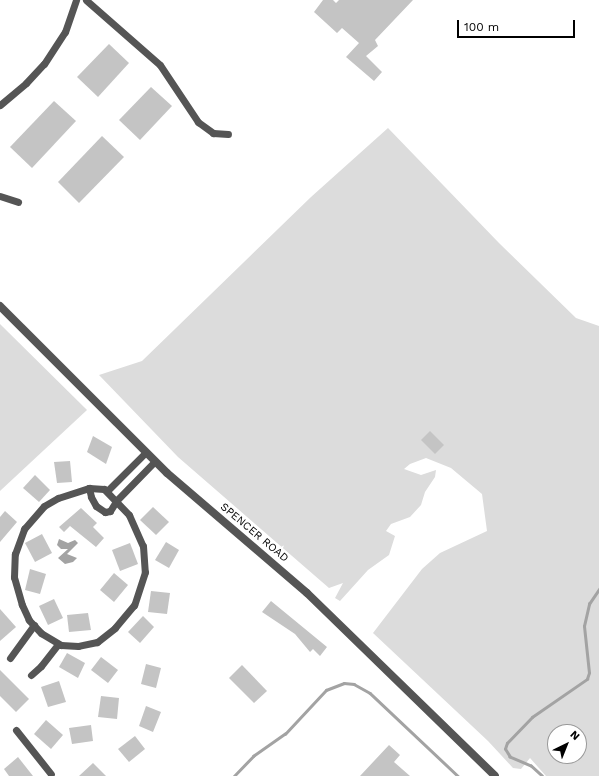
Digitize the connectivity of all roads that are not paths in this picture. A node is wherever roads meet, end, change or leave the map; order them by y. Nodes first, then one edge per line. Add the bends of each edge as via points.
1 (76, 0) edge
2 (86, 0) edge
3 (0, 105) edge
4 (228, 134) dead end
5 (0, 196) edge
6 (18, 202) dead end
7 (0, 306) edge
8 (146, 452) junction
9 (155, 461) junction
10 (89, 488) junction
11 (107, 492) junction
12 (117, 500) junction
13 (34, 625) junction
14 (58, 644) junction
15 (10, 658) dead end
16 (31, 675) dead end
17 (16, 730) dead end
18 (51, 774) dead end
19 (495, 776) edge

1 - 3 street via 65,32 44,64 26,84
2 - 4 street via 160,65 198,122 213,133
5 - 6 street
7 - 8 street, SPENCER ROAD
8 - 9 street, SPENCER ROAD
8 - 11 street
9 - 12 street
9 - 19 street, SPENCER ROAD via 312,597
10 - 11 street
10 - 12 street via 90,497 101,511 110,511
10 - 13 street via 58,498 44,506 20,537 14,560 15,584 22,605
11 - 12 street
12 - 14 street via 132,519 142,546 145,572 138,596 124,620 103,638 78,646
13 - 14 street
13 - 15 street
14 - 16 street
17 - 18 street

